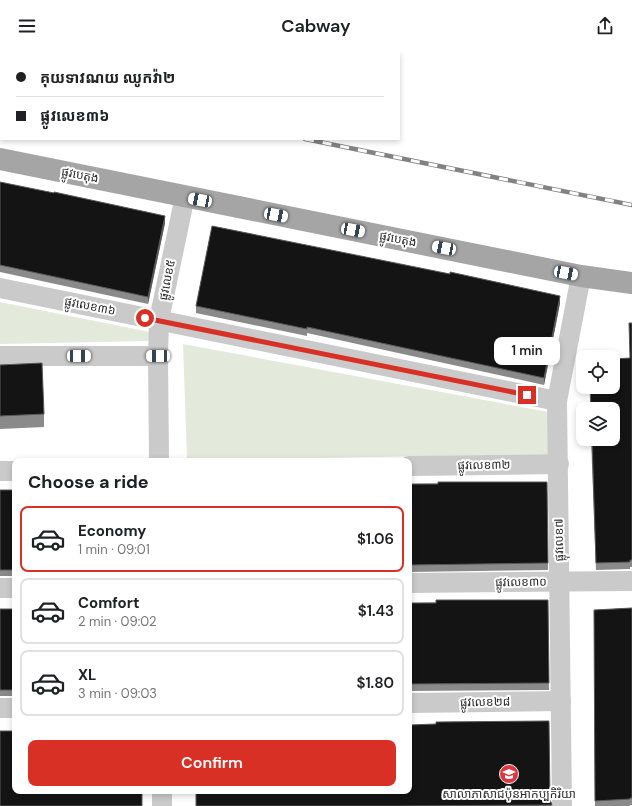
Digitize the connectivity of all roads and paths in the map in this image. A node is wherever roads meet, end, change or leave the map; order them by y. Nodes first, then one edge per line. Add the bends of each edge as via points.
1 (0, 159) edge
2 (185, 196) junction
3 (581, 276) junction
4 (632, 283) edge
5 (0, 288) edge
6 (159, 320) junction
7 (0, 356) edge
8 (158, 356) junction
9 (557, 401) junction
10 (159, 458) edge
11 (559, 464) junction
12 (412, 466) edge
13 (0, 471) edge
14 (12, 471) edge
15 (632, 581) edge
16 (560, 582) junction
17 (412, 583) edge
18 (0, 588) edge
19 (12, 588) edge
20 (561, 701) junction
21 (412, 703) edge
22 (0, 708) edge
23 (12, 708) edge
24 (162, 794) edge
25 (162, 806) edge
26 (562, 806) edge

1 - 2 main road, ផ្លូវបេតុង
2 - 3 main road, ផ្លូវបេតុង
2 - 6 street, ផ្លូវលេខ៥
3 - 4 main road, ផ្លូវបេតុង
3 - 9 street, ផ្លុវលេខ៧
5 - 6 street, ផ្លូវលេខ៣៦
6 - 8 street, ផ្លូវលេខ៥
6 - 9 street, ផ្លូវលេខ៣៦
7 - 8 street
8 - 10 street, ផ្លូវលេខ៥
9 - 11 street, ផ្លុវលេខ៧
11 - 12 street, ផ្លូវលេខ៣២
11 - 16 street, ផ្លុវលេខ៧
13 - 14 street
15 - 16 street, ផ្លូវលេខ៣០
16 - 17 street, ផ្លូវលេខ៣០
16 - 20 street, ផ្លុវលេខ៧
18 - 19 street
20 - 21 street, ផ្លូវលេខ២៨
20 - 26 street, ផ្លុវលេខ៧
22 - 23 street
24 - 25 street

